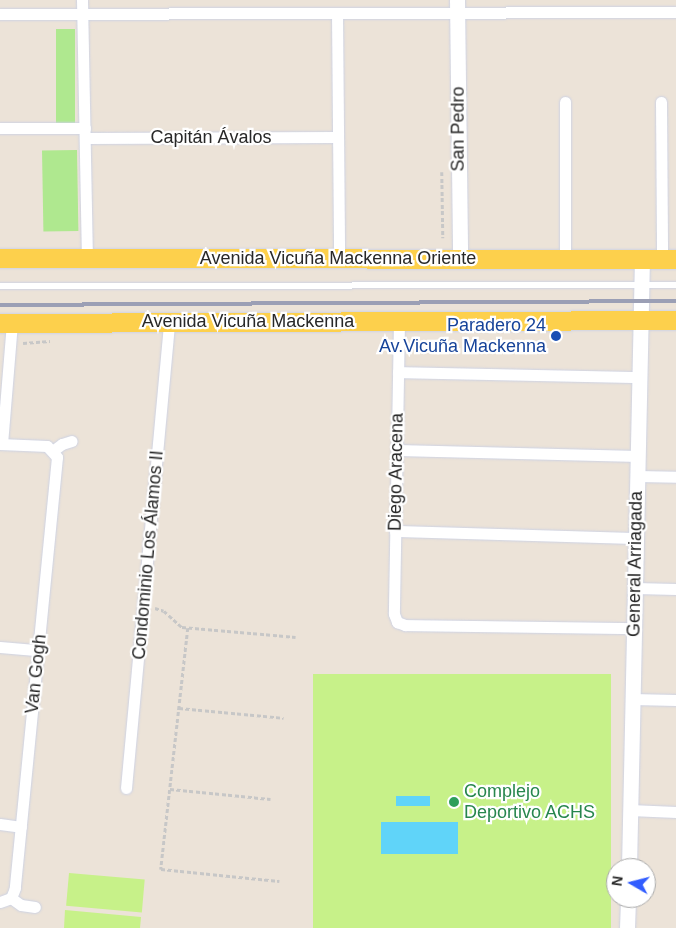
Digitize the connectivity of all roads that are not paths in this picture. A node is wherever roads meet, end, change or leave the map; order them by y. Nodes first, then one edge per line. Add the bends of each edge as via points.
1 (82, 0) edge
2 (458, 6) edge
3 (676, 12) edge
4 (337, 13) junction
5 (0, 14) edge
6 (82, 14) junction
7 (565, 102) dead end
8 (661, 102) dead end
9 (0, 128) edge
10 (85, 133) junction
11 (338, 137) junction
12 (339, 257) junction
13 (0, 258) edge
14 (460, 258) junction
15 (87, 259) junction
16 (642, 259) junction
17 (669, 259) edge
18 (565, 260) junction
19 (676, 285) edge
20 (0, 286) edge
21 (641, 286) junction
22 (641, 320) junction
23 (676, 320) edge
24 (399, 321) junction
25 (169, 322) junction
26 (6, 323) edge
27 (398, 372) junction
28 (639, 377) junction
29 (72, 441) dead end
30 (1, 444) edge
31 (54, 450) junction
32 (397, 450) junction
33 (638, 456) junction
34 (637, 476) junction
35 (676, 477) edge
36 (395, 531) junction
37 (636, 538) junction
38 (635, 588) junction
39 (676, 589) edge
40 (634, 628) junction
41 (0, 647) edge
42 (38, 650) junction
43 (632, 699) junction
44 (676, 700) edge
45 (126, 788) dead end
46 (630, 810) junction
47 (676, 812) edge
48 (0, 824) edge
49 (21, 827) junction
50 (629, 858) edge
51 (5, 900) edge
52 (35, 907) dead end
53 (628, 908) edge
54 (627, 928) edge

1 - 6 street
2 - 3 street
2 - 4 street
2 - 14 street, San Pedro
4 - 6 street
4 - 11 street
5 - 6 street
6 - 10 street
7 - 18 street
8 - 17 street
9 - 10 street, Capitán Ávalos
10 - 11 street, Capitán Ávalos
10 - 15 street
11 - 12 street
12 - 14 main road, Avenida Vicuña Mackenna Oriente
12 - 15 main road, Avenida Vicuña Mackenna Oriente
13 - 15 main road, Avenida Vicuña Mackenna Oriente
14 - 18 main road, Avenida Vicuña Mackenna Oriente
16 - 17 main road, Avenida Vicuña Mackenna Oriente
16 - 18 main road, Avenida Vicuña Mackenna Oriente
16 - 21 street, General Arriagada
19 - 21 lane
20 - 21 lane
21 - 22 street, General Arriagada
22 - 23 main road, Avenida Vicuña Mackenna
22 - 24 main road, Avenida Vicuña Mackenna
22 - 28 street, General Arriagada
24 - 25 main road, Avenida Vicuña Mackenna
24 - 27 street, Diego Aracena
25 - 26 main road, Avenida Vicuña Mackenna
25 - 45 street, Condominio Los Álamos II
26 - 30 street
27 - 28 street
27 - 32 street, Diego Aracena
28 - 33 street, General Arriagada
29 - 31 street
30 - 31 street via 47,446
31 - 42 street, Van Gogh via 57,460
32 - 33 street
32 - 36 street, Diego Aracena
33 - 34 street, General Arriagada
34 - 35 street
34 - 37 street, General Arriagada
36 - 37 street
36 - 40 street, Diego Aracena via 394,614 397,622 405,625
37 - 38 street, General Arriagada
38 - 39 street
38 - 40 street, General Arriagada
40 - 43 street, General Arriagada
41 - 42 street
42 - 49 street, Van Gogh
43 - 44 street
43 - 46 street, General Arriagada
46 - 47 street
46 - 50 street, General Arriagada
48 - 49 street
49 - 51 street, Van Gogh via 15,888
51 - 52 street, Van Gogh
53 - 54 street

